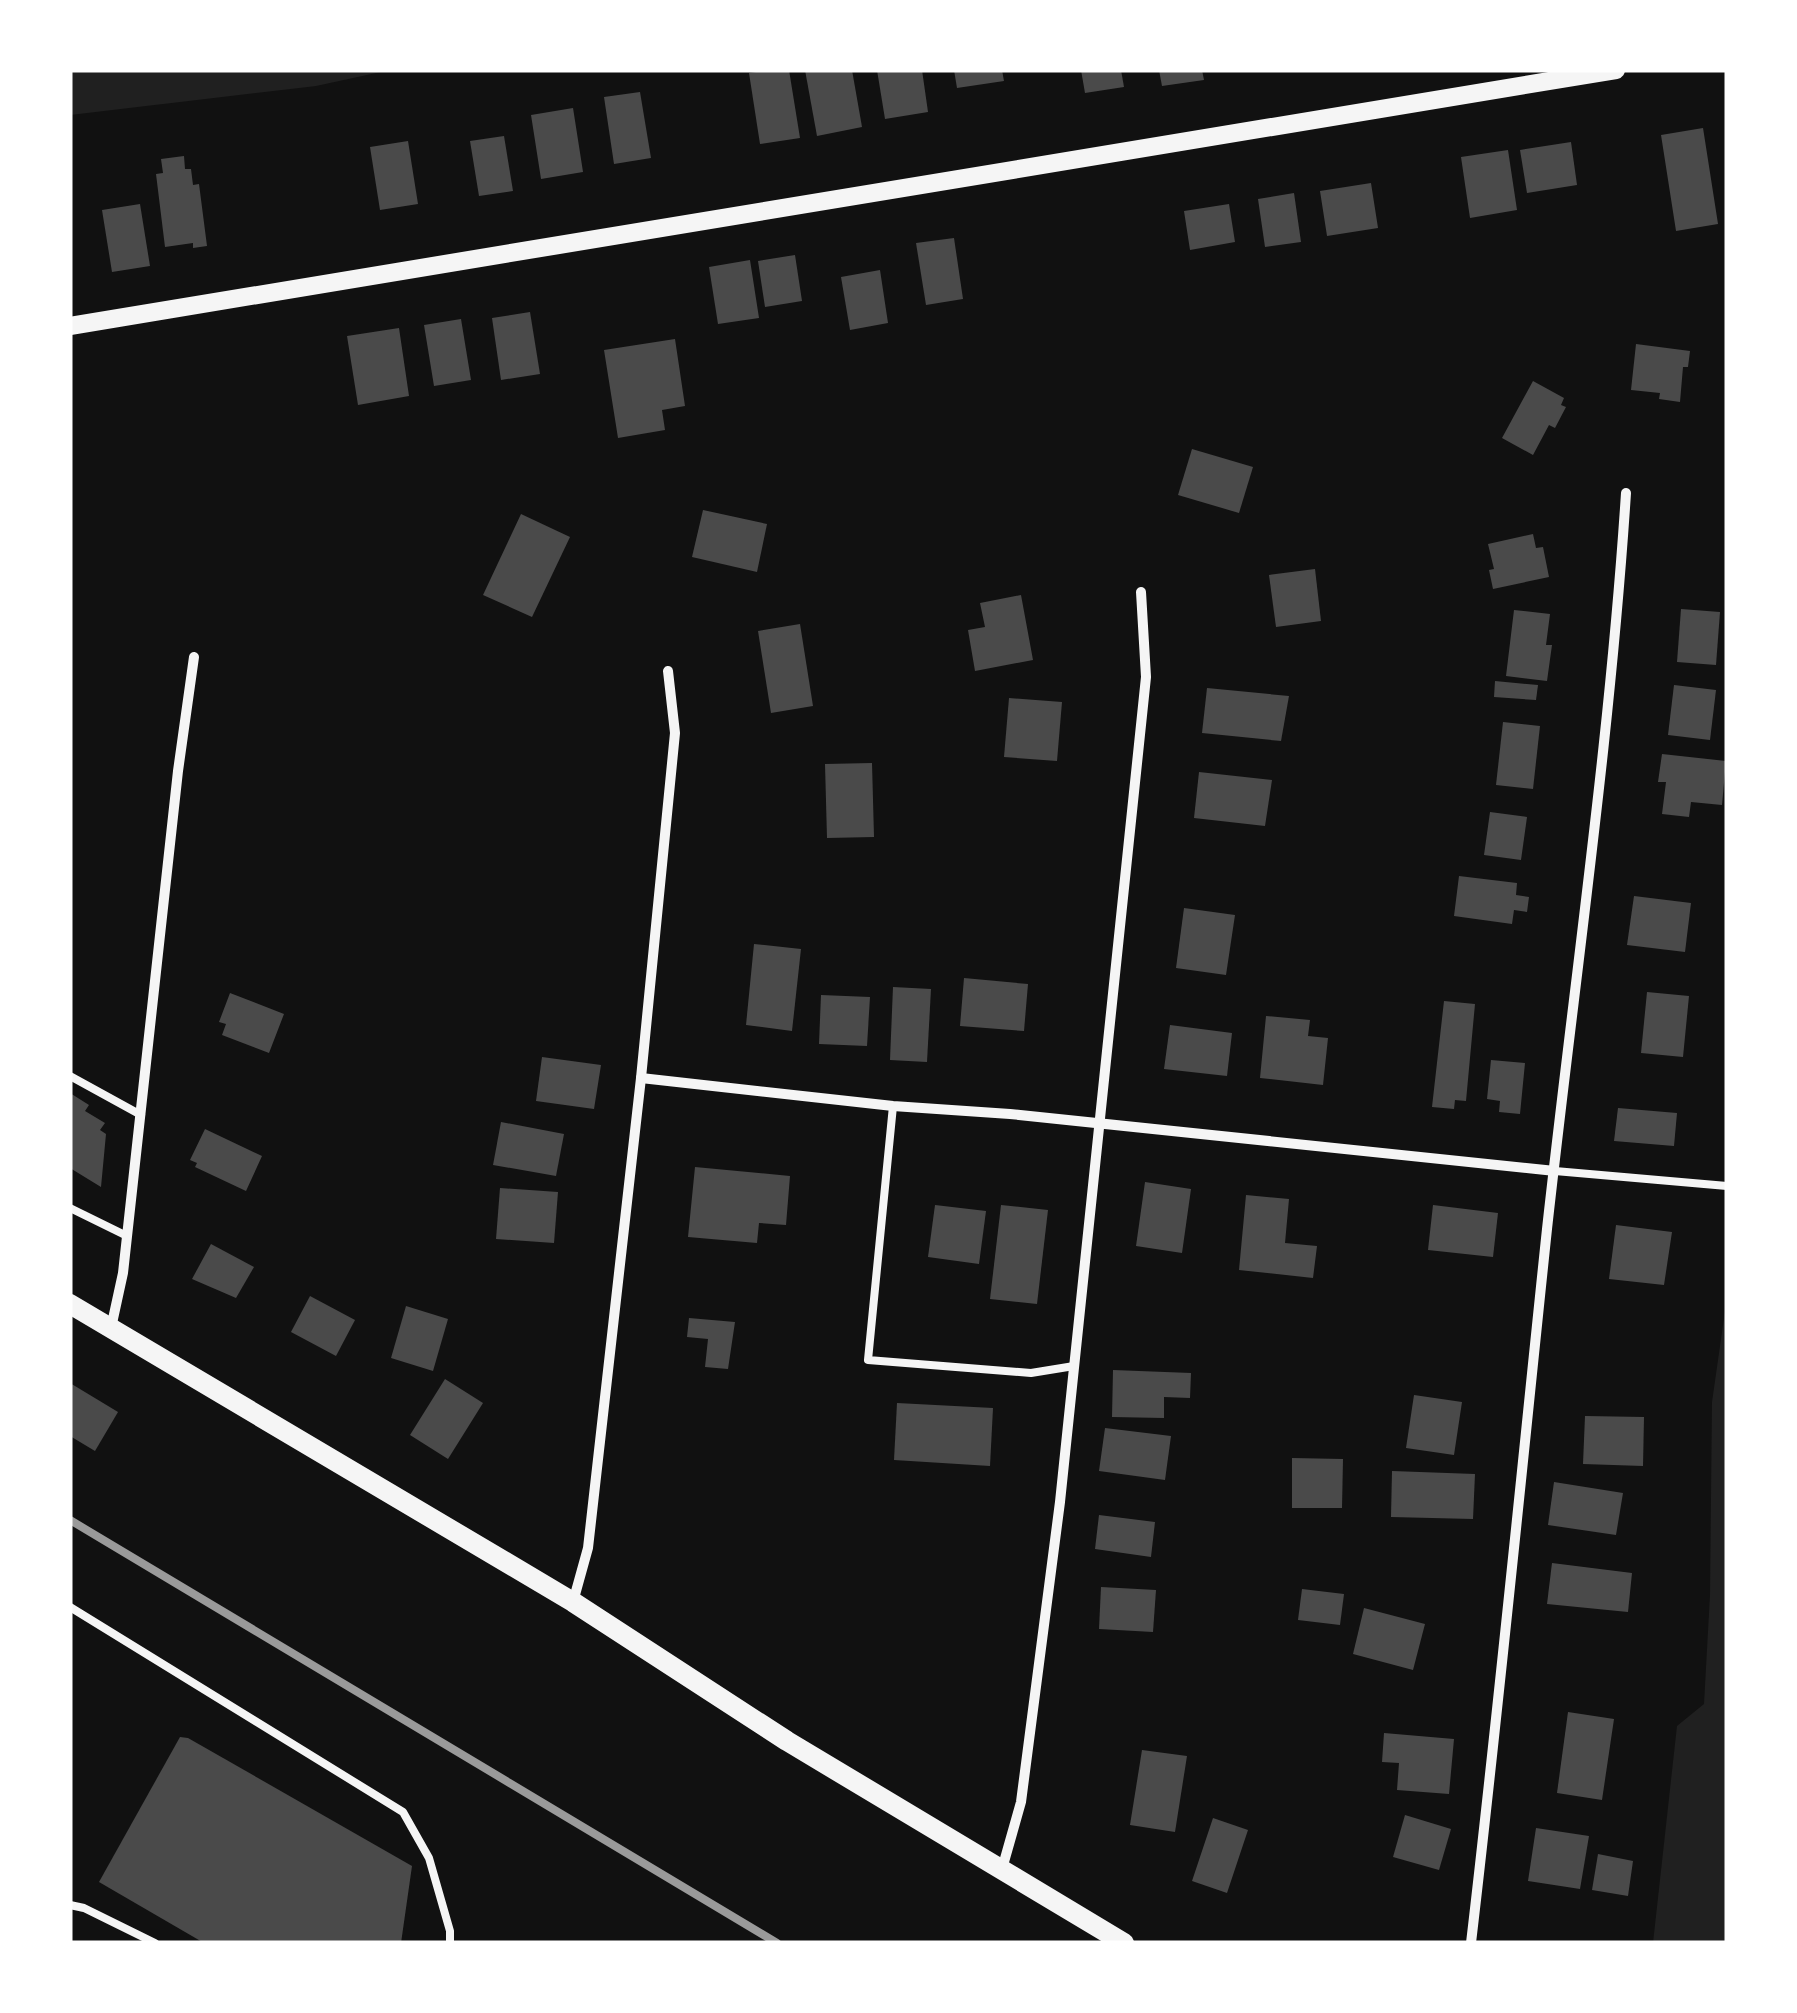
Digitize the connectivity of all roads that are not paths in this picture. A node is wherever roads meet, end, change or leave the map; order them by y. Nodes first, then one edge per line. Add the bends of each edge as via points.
1 (1616, 70) edge
2 (70, 326) edge
3 (1626, 492) dead end
4 (1141, 592) dead end
5 (194, 657) dead end
6 (668, 671) dead end
7 (70, 1076) edge
8 (641, 1078) junction
9 (893, 1106) junction
10 (141, 1115) junction
11 (1100, 1124) junction
12 (1555, 1171) junction
13 (1727, 1186) edge
14 (70, 1208) edge
15 (127, 1236) junction
16 (70, 1304) edge
17 (111, 1328) junction
18 (1074, 1366) junction
19 (573, 1602) junction
20 (70, 1607) edge
21 (1002, 1869) junction
22 (70, 1905) edge
23 (154, 1943) edge
24 (450, 1943) edge
25 (1124, 1943) edge
26 (1471, 1943) edge

1 - 2 street
3 - 12 street
4 - 11 street via 1146,677
5 - 10 street
6 - 8 street via 674,733
7 - 10 lane
8 - 9 street
8 - 19 street via 588,1548
9 - 11 street
9 - 18 lane via 868,1360 1031,1373
10 - 15 street
11 - 12 street
11 - 18 street
12 - 13 lane
12 - 26 street
14 - 15 lane
15 - 17 street
16 - 17 main road
17 - 19 main road
18 - 21 street via 1021,1802
19 - 21 main road via 787,1742
20 - 24 lane via 402,1812 429,1858
21 - 25 main road
22 - 23 lane

